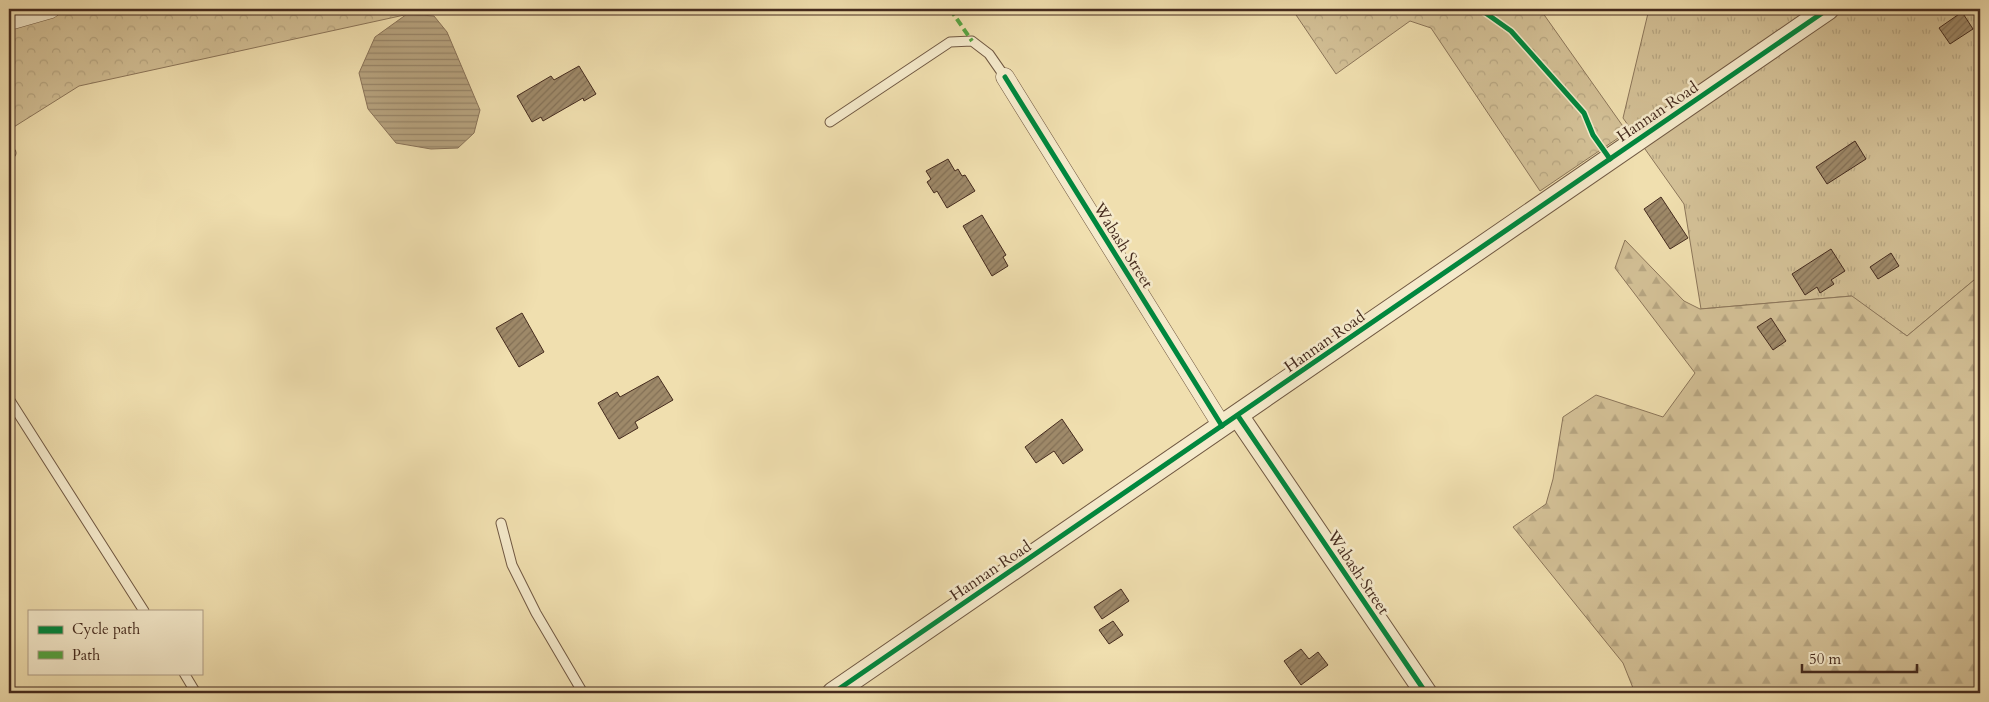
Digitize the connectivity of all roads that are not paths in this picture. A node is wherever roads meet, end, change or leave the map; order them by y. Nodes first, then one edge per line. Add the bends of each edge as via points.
1 (51, 9) edge
2 (1824, 10) edge
3 (9, 21) edge
4 (1005, 77) joint
5 (830, 122) dead end
6 (9, 399) edge
7 (1230, 421) junction
8 (501, 523) dead end
9 (143, 610) edge
10 (185, 674) edge
11 (196, 693) edge
12 (583, 693) edge
13 (833, 693) edge
14 (1426, 693) edge

1 - 3 street
2 - 7 street, Hannan Road
4 - 5 lane via 989,54 972,41 950,42
4 - 7 street, Wabash Street
6 - 9 lane
7 - 13 street, Hannan Road
7 - 14 street, Wabash Street
8 - 12 lane via 512,565
10 - 11 lane

